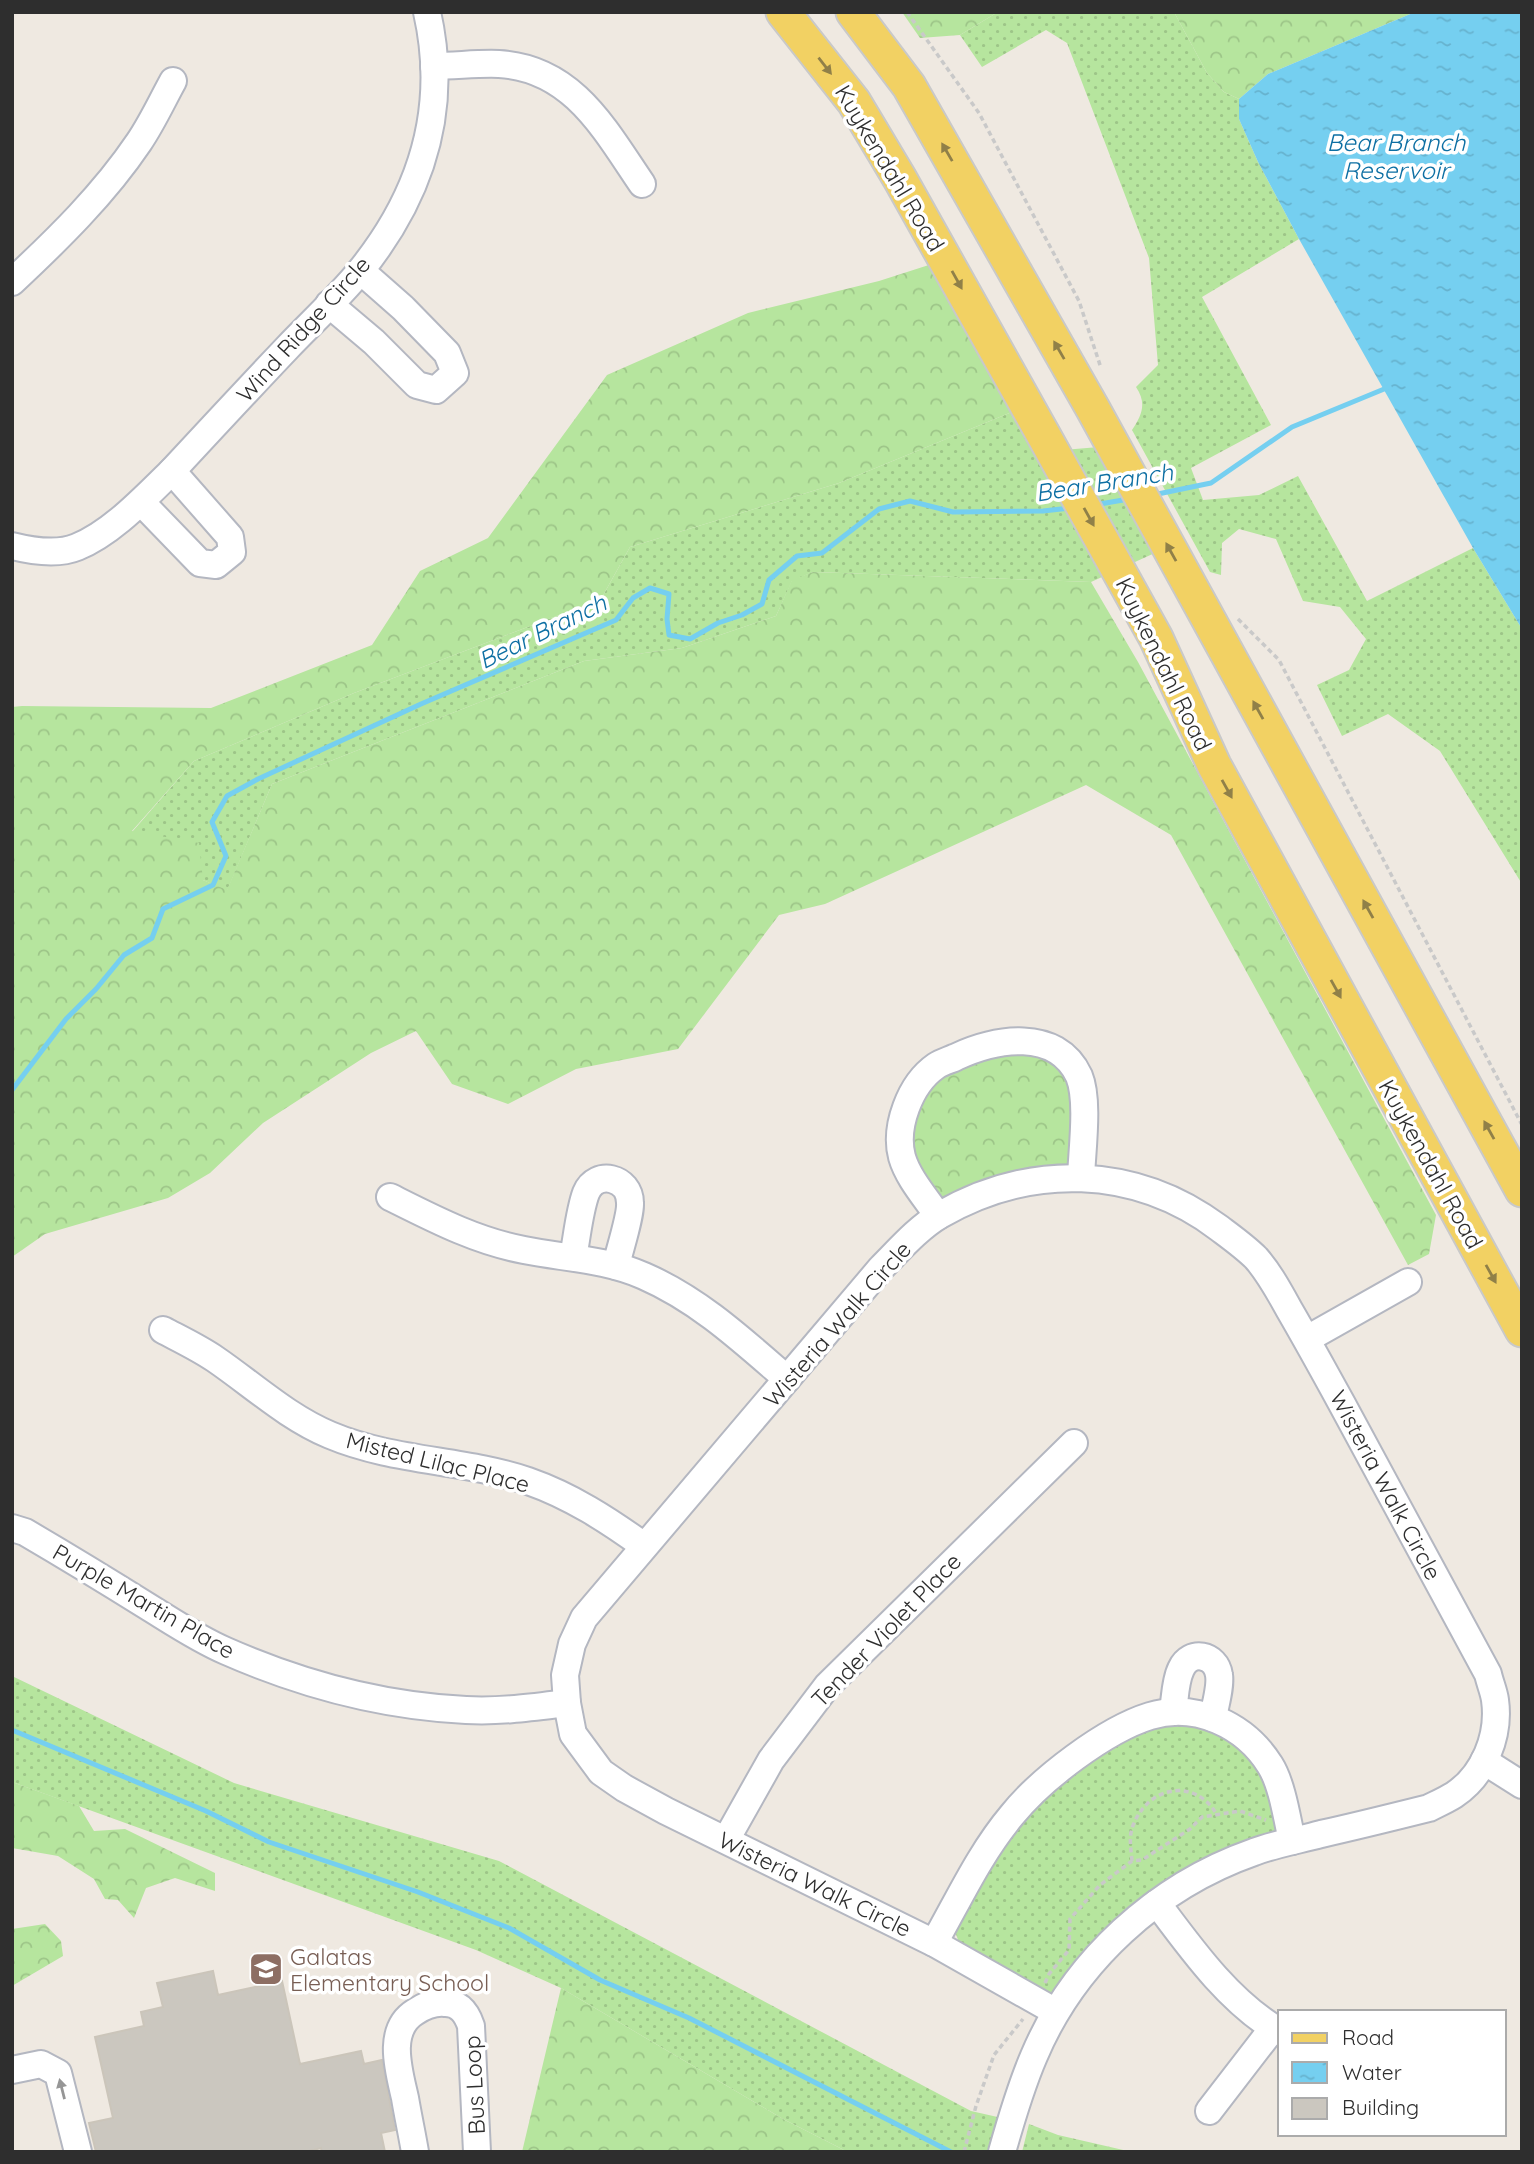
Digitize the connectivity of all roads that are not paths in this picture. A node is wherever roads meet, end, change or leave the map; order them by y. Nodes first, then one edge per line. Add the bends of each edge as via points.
1 (427, 12) edge
2 (783, 12) edge
3 (853, 12) edge
4 (434, 66) junction
5 (173, 81) dead end
6 (642, 184) dead end
7 (361, 271) junction
8 (12, 282) edge
9 (330, 304) junction
10 (172, 471) junction
11 (141, 502) junction
12 (12, 546) edge
13 (1081, 1177) junction
14 (1522, 1190) edge
15 (390, 1197) dead end
16 (938, 1216) junction
17 (573, 1257) junction
18 (615, 1266) junction
19 (1408, 1282) dead end
20 (163, 1330) dead end
21 (1522, 1331) edge
22 (1307, 1339) junction
23 (788, 1379) junction
24 (1074, 1443) dead end
25 (12, 1528) edge
26 (644, 1546) junction
27 (567, 1703) junction
28 (1173, 1712) junction
29 (1213, 1718) junction
30 (1484, 1761) junction
31 (1522, 1785) edge
32 (726, 1840) junction
33 (1292, 1841) junction
34 (1157, 1903) junction
35 (934, 1942) junction
36 (1056, 2012) junction
37 (1277, 2030) edge
38 (12, 2070) edge
39 (1209, 2111) dead end
40 (78, 2152) edge
41 (415, 2152) edge
42 (477, 2152) edge
43 (1002, 2152) edge

1 - 4 street, Wind Ridge Circle
2 -> 21 main road, Kuykendahl Road via 854,102 907,191 1156,638 1214,765
14 -> 3 main road via 1218,612 1093,410 909,86
4 - 6 street via 520,67 567,87 603,126
4 - 7 street, Wind Ridge Circle via 432,127 415,180 404,206
5 - 8 street via 139,142 104,188
7 - 9 street, Wind Ridge Circle
7 - 9 street via 447,353 455,373 436,390 417,385
9 - 10 street, Wind Ridge Circle
10 - 11 street, Wind Ridge Circle
10 - 11 street via 230,537 232,552 216,565 200,563
11 - 12 street, Wind Ridge Circle via 76,548 43,551
13 - 16 street, Wisteria Walk Circle via 1007,1187
13 - 16 street via 1084,1090 1066,1059 1036,1042 977,1048 936,1066 924,1078 911,1097 900,1135 911,1177
13 - 22 street, Wisteria Walk Circle via 1149,1191 1209,1221 1255,1257
15 - 17 street via 485,1241
16 - 23 street, Wisteria Walk Circle via 881,1268
17 - 18 street
17 - 18 street via 587,1192 594,1182 607,1178 627,1189 631,1203
18 - 23 street via 679,1293
19 - 22 street
20 - 26 street, Misted Lilac Place via 213,1357 293,1416 330,1435 400,1456 527,1481 569,1498
22 - 30 street, Wisteria Walk Circle via 1488,1674 1496,1722
23 - 26 street, Wisteria Walk Circle
24 - 32 street, Tender Violet Place via 827,1686 771,1760
25 - 27 street, Purple Martin Place via 224,1651 331,1688 374,1699 469,1710
26 - 27 street, Wisteria Walk Circle via 584,1618 565,1675
27 - 32 street, Wisteria Walk Circle via 573,1734 601,1772 634,1794
28 - 29 street
28 - 29 street via 1180,1669 1198,1655 1216,1665 1220,1677
28 - 35 street via 1125,1727 1044,1783 986,1849
29 - 33 street via 1241,1733 1271,1766
30 - 31 street
30 - 33 street, Wisteria Walk Circle via 1455,1795 1429,1808
32 - 35 street, Wisteria Walk Circle
33 - 34 street, Wisteria Walk Circle via 1220,1865
34 - 36 street, Wisteria Walk Circle via 1096,1959
34 - 37 street via 1224,1986
35 - 36 street, Wisteria Walk Circle
36 - 43 street, Wisteria Walk Circle via 1034,2055
37 - 39 street
40 -> 38 street via 58,2073 41,2064
41 - 42 street, Bus Loop via 397,2043 408,2016 436,2002 461,2008 471,2026

